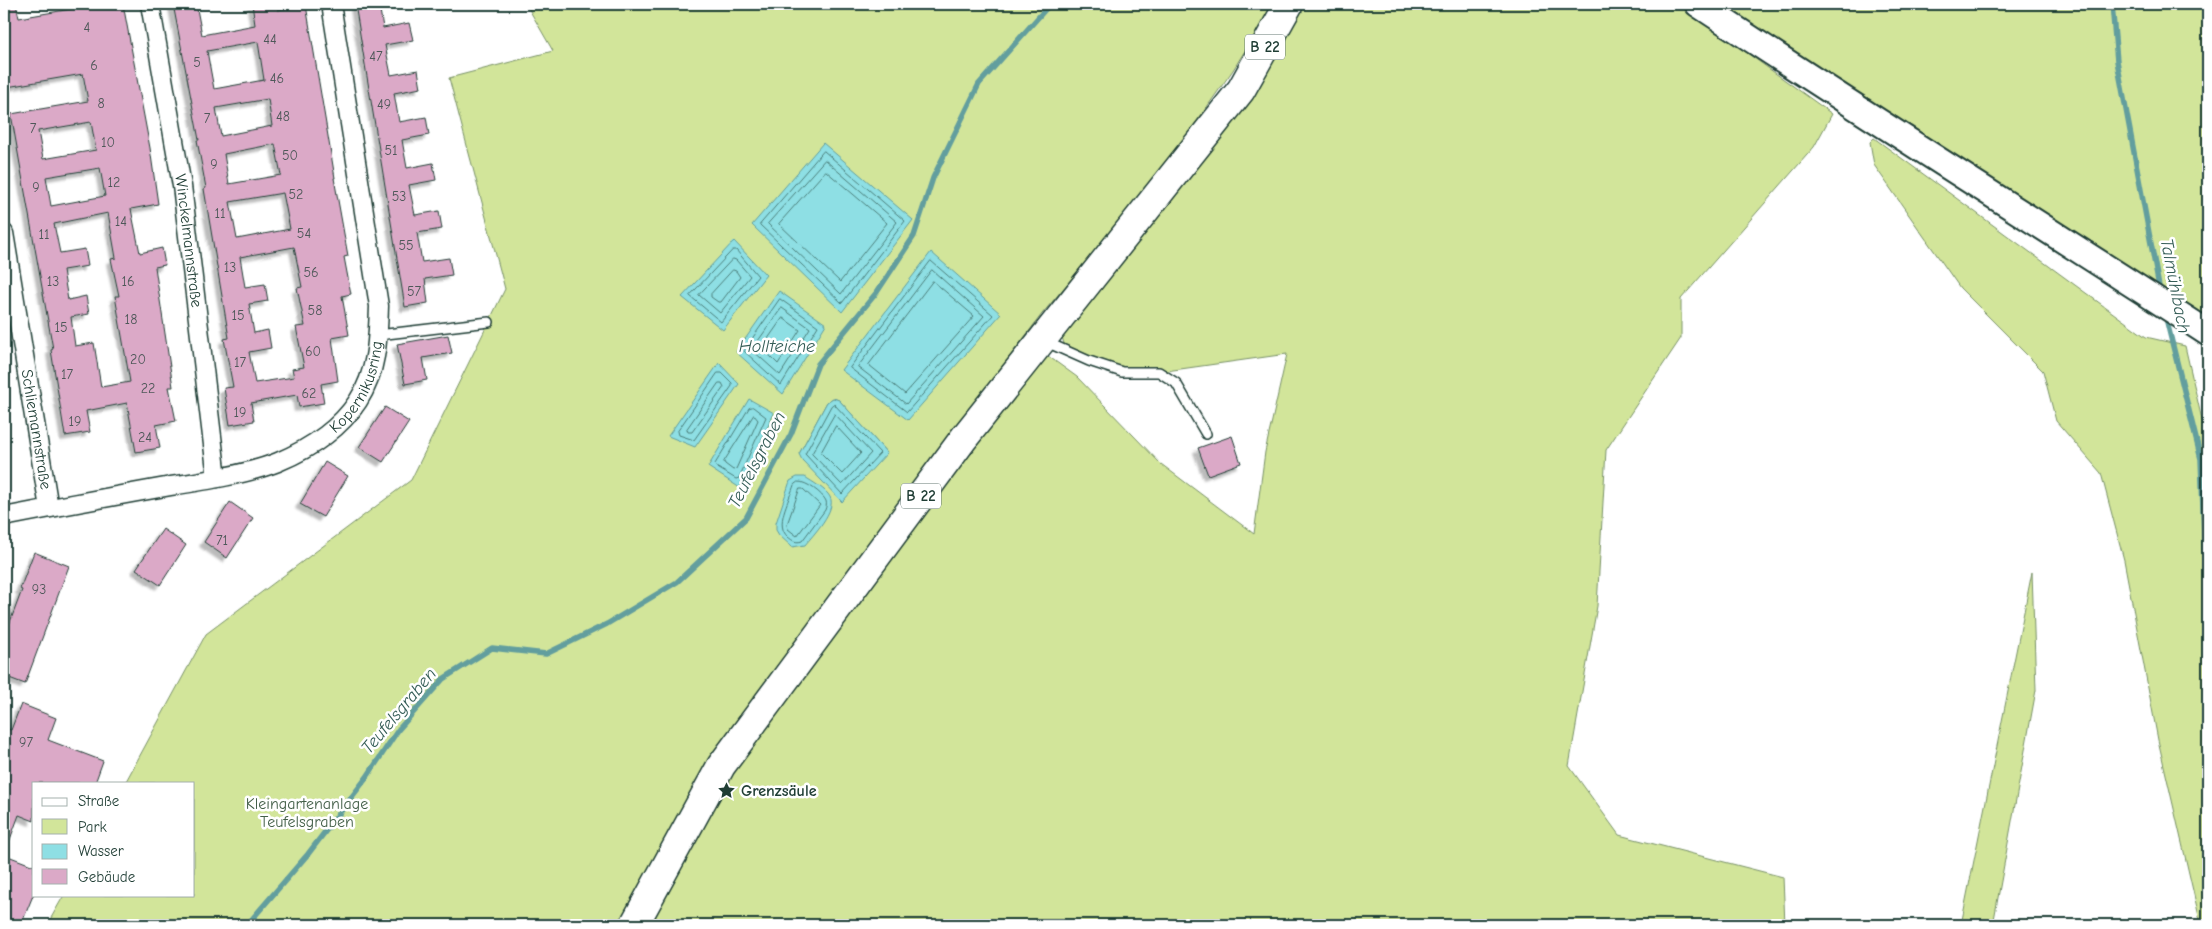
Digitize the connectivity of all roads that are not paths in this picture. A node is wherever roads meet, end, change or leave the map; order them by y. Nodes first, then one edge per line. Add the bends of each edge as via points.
1 (150, 4) edge
2 (330, 4) edge
3 (1289, 4) edge
4 (1698, 4) edge
5 (4, 233) edge
6 (489, 322) dead end
7 (2208, 333) edge
8 (378, 336) junction
9 (1042, 340) junction
10 (1206, 434) dead end
11 (217, 478) junction
12 (49, 508) junction
13 (5, 520) edge
14 (634, 925) edge

1 - 11 street, Winckelmannstraße via 182,186
2 - 8 street, Kopernikusring via 379,306
3 - 9 main road, B 22 via 1241,90
4 - 7 main road
5 - 12 street, Schliemannstraße
6 - 8 lane
8 - 11 street, Kopernikusring via 371,374 358,400 342,421 321,439 276,463
9 - 10 lane via 1122,372 1159,372 1176,383
9 - 14 main road, B 22 via 964,438 720,766
11 - 12 street, Kopernikusring
12 - 13 street, Kopernikusring

